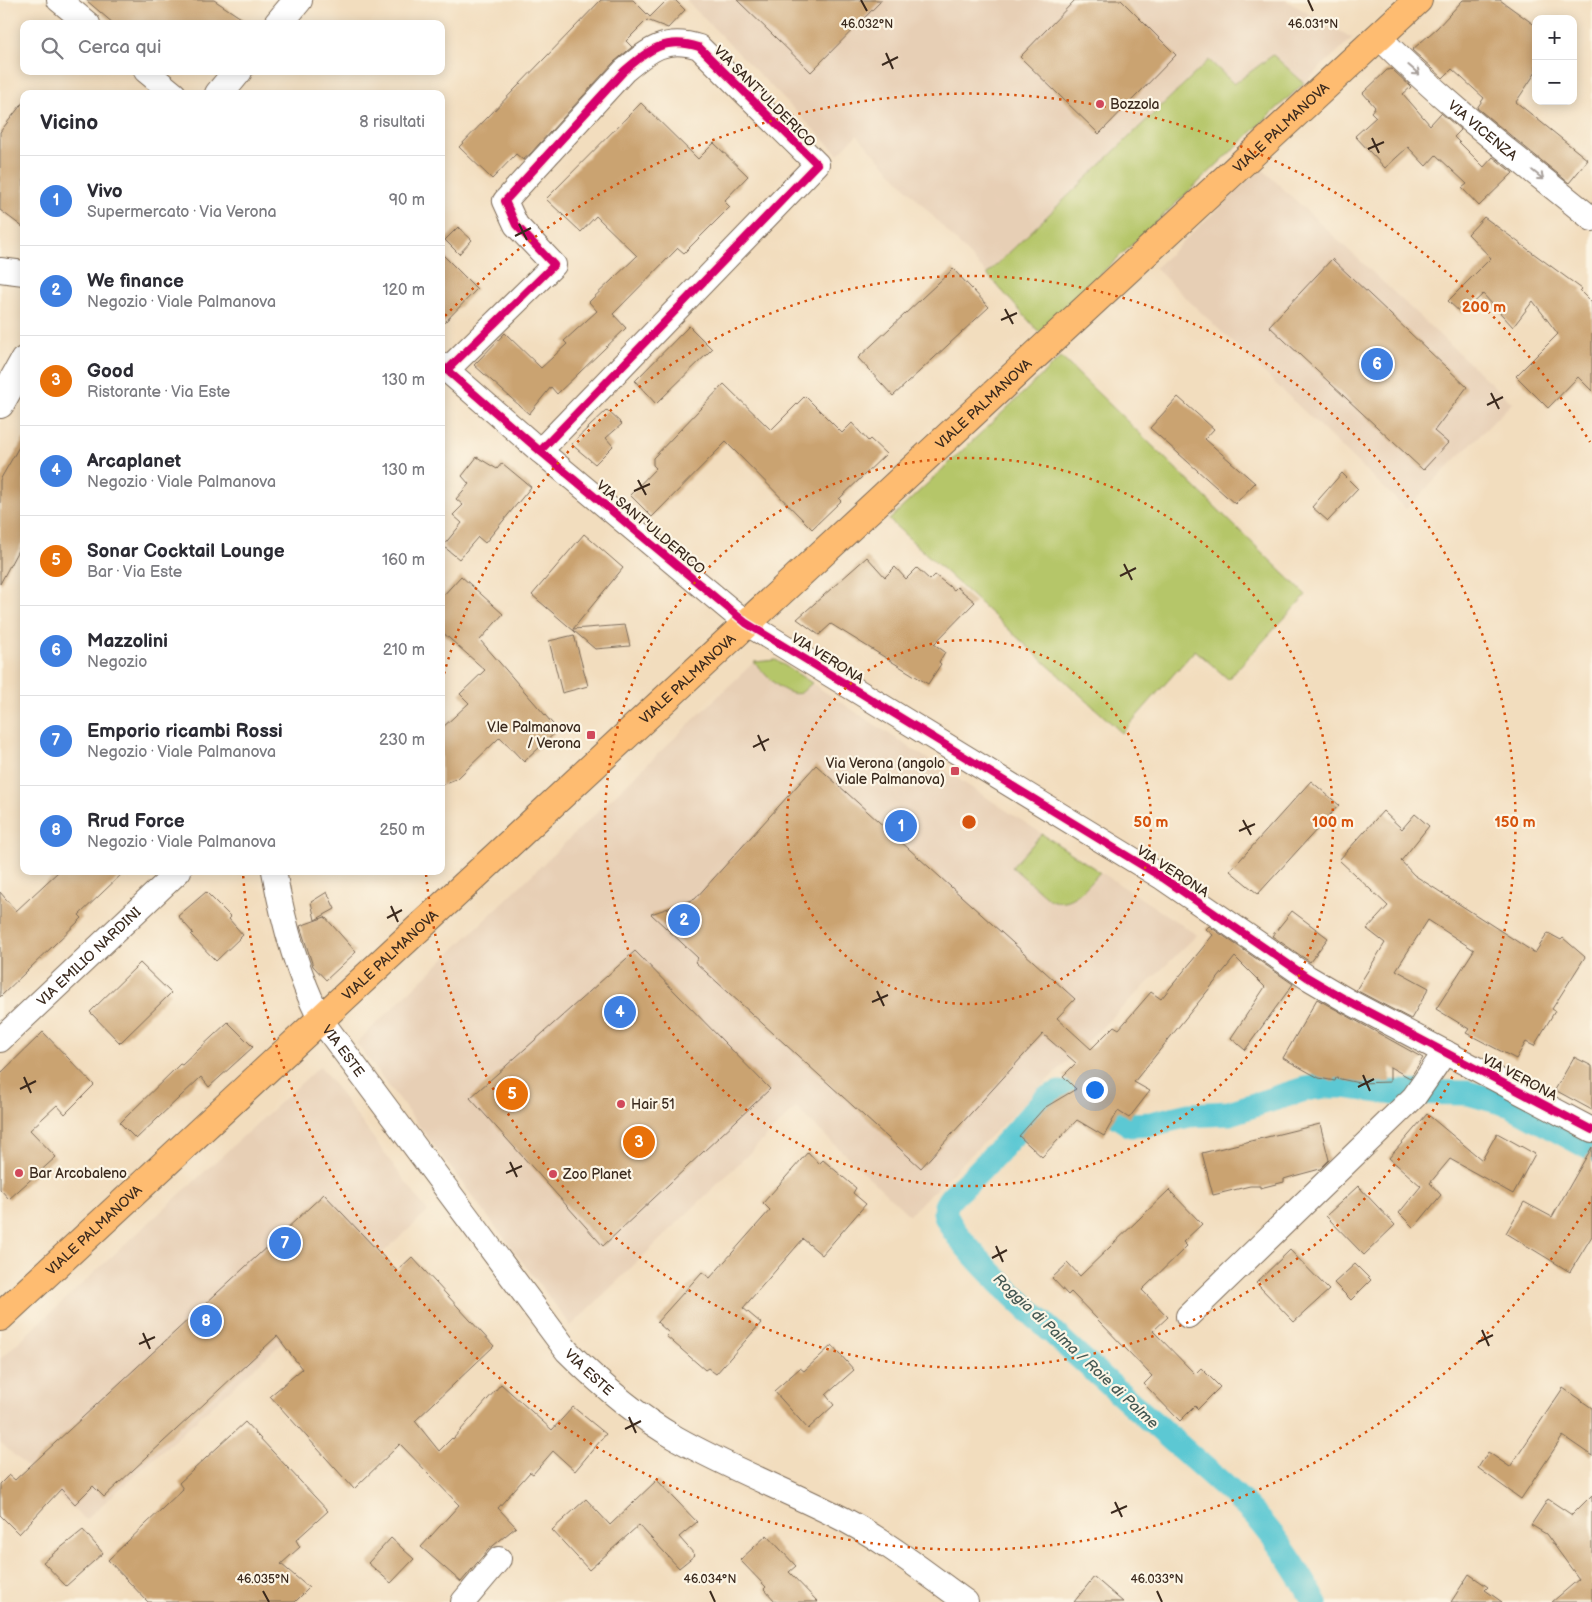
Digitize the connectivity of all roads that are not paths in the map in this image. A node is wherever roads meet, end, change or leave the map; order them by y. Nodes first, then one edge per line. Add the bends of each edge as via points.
1 (59, 0) edge
2 (298, 0) edge
3 (1418, 0) edge
4 (83, 20) edge
5 (281, 20) edge
6 (1378, 36) junction
7 (151, 75) edge
8 (235, 75) edge
9 (169, 90) edge
10 (222, 90) edge
11 (1592, 219) edge
12 (0, 270) edge
13 (20, 273) edge
14 (445, 366) edge
15 (20, 368) edge
16 (445, 368) edge
17 (0, 404) edge
18 (540, 451) junction
19 (746, 623) junction
20 (175, 875) edge
21 (275, 875) edge
22 (320, 1019) junction
23 (0, 1040) edge
24 (1446, 1052) junction
25 (1592, 1130) edge
26 (1188, 1316) dead end
27 (0, 1317) edge
28 (500, 1559) dead end
29 (463, 1602) edge
30 (966, 1602) edge

1 - 4 street
2 - 5 street
3 - 6 main road, VIALE PALMANOVA
6 -> 11 street, VIA VICENZA via 1466,116
6 - 19 main road, VIALE PALMANOVA
7 - 9 street
8 - 10 street
12 - 13 street
14 - 18 street, VIA SANT'ULDERICO via 554,265 516,225 505,201 624,71 645,54 664,44 684,42 699,47 817,164
15 - 17 street
16 - 18 street, VIA SANT'ULDERICO
18 - 19 street, VIA SANT'ULDERICO
19 - 22 main road, VIALE PALMANOVA
19 - 24 street, VIA VERONA via 1163,878 1307,977
20 - 23 street, VIA EMILIO NARDINI
21 - 22 street via 295,957
22 - 27 main road, VIALE PALMANOVA
22 - 30 street, VIA ESTE via 567,1351 600,1384 675,1438 835,1514 872,1536
24 - 25 street, VIA VERONA
24 - 26 street via 1420,1089
28 - 29 street

